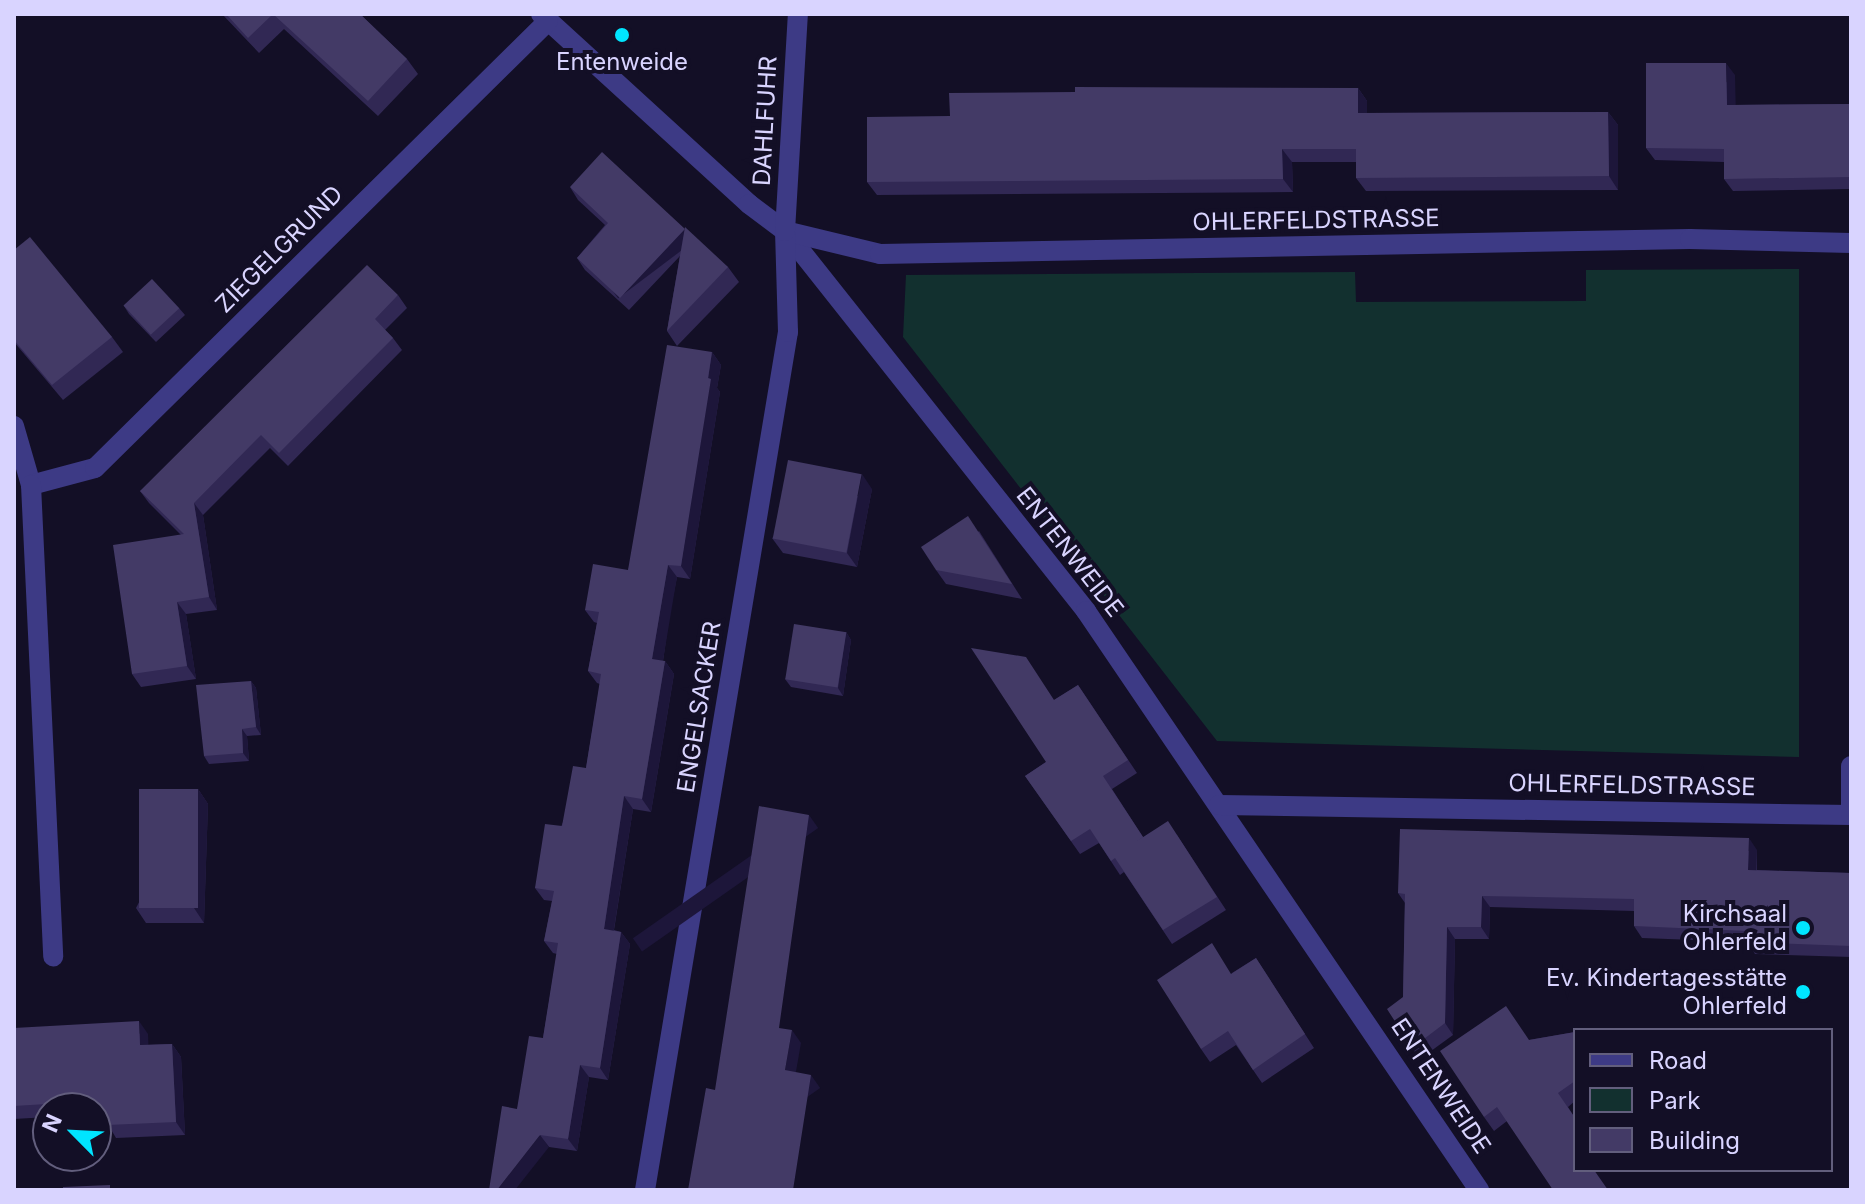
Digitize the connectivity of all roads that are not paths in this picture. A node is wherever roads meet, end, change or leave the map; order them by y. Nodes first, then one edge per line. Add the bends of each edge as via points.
1 (798, 14) edge
2 (544, 18) edge
3 (785, 231) junction
4 (1851, 243) edge
5 (14, 426) edge
6 (31, 485) junction
7 (1851, 766) edge
8 (1219, 805) junction
9 (53, 956) dead end
10 (645, 1190) edge
11 (1479, 1190) edge

1 - 3 street, DAHLFUHR
2 - 3 street, ENTENWEIDE
2 - 6 street, ZIEGELGRUND via 95,468
3 - 4 street, OHLERFELDSTRASSE via 880,254 1690,239
3 - 8 street, ENTENWEIDE via 1086,611
3 - 10 street, ENGELSACKER via 788,332
5 - 6 street
6 - 9 street
7 - 8 street, OHLERFELDSTRASSE via 1851,815
8 - 11 street, ENTENWEIDE

